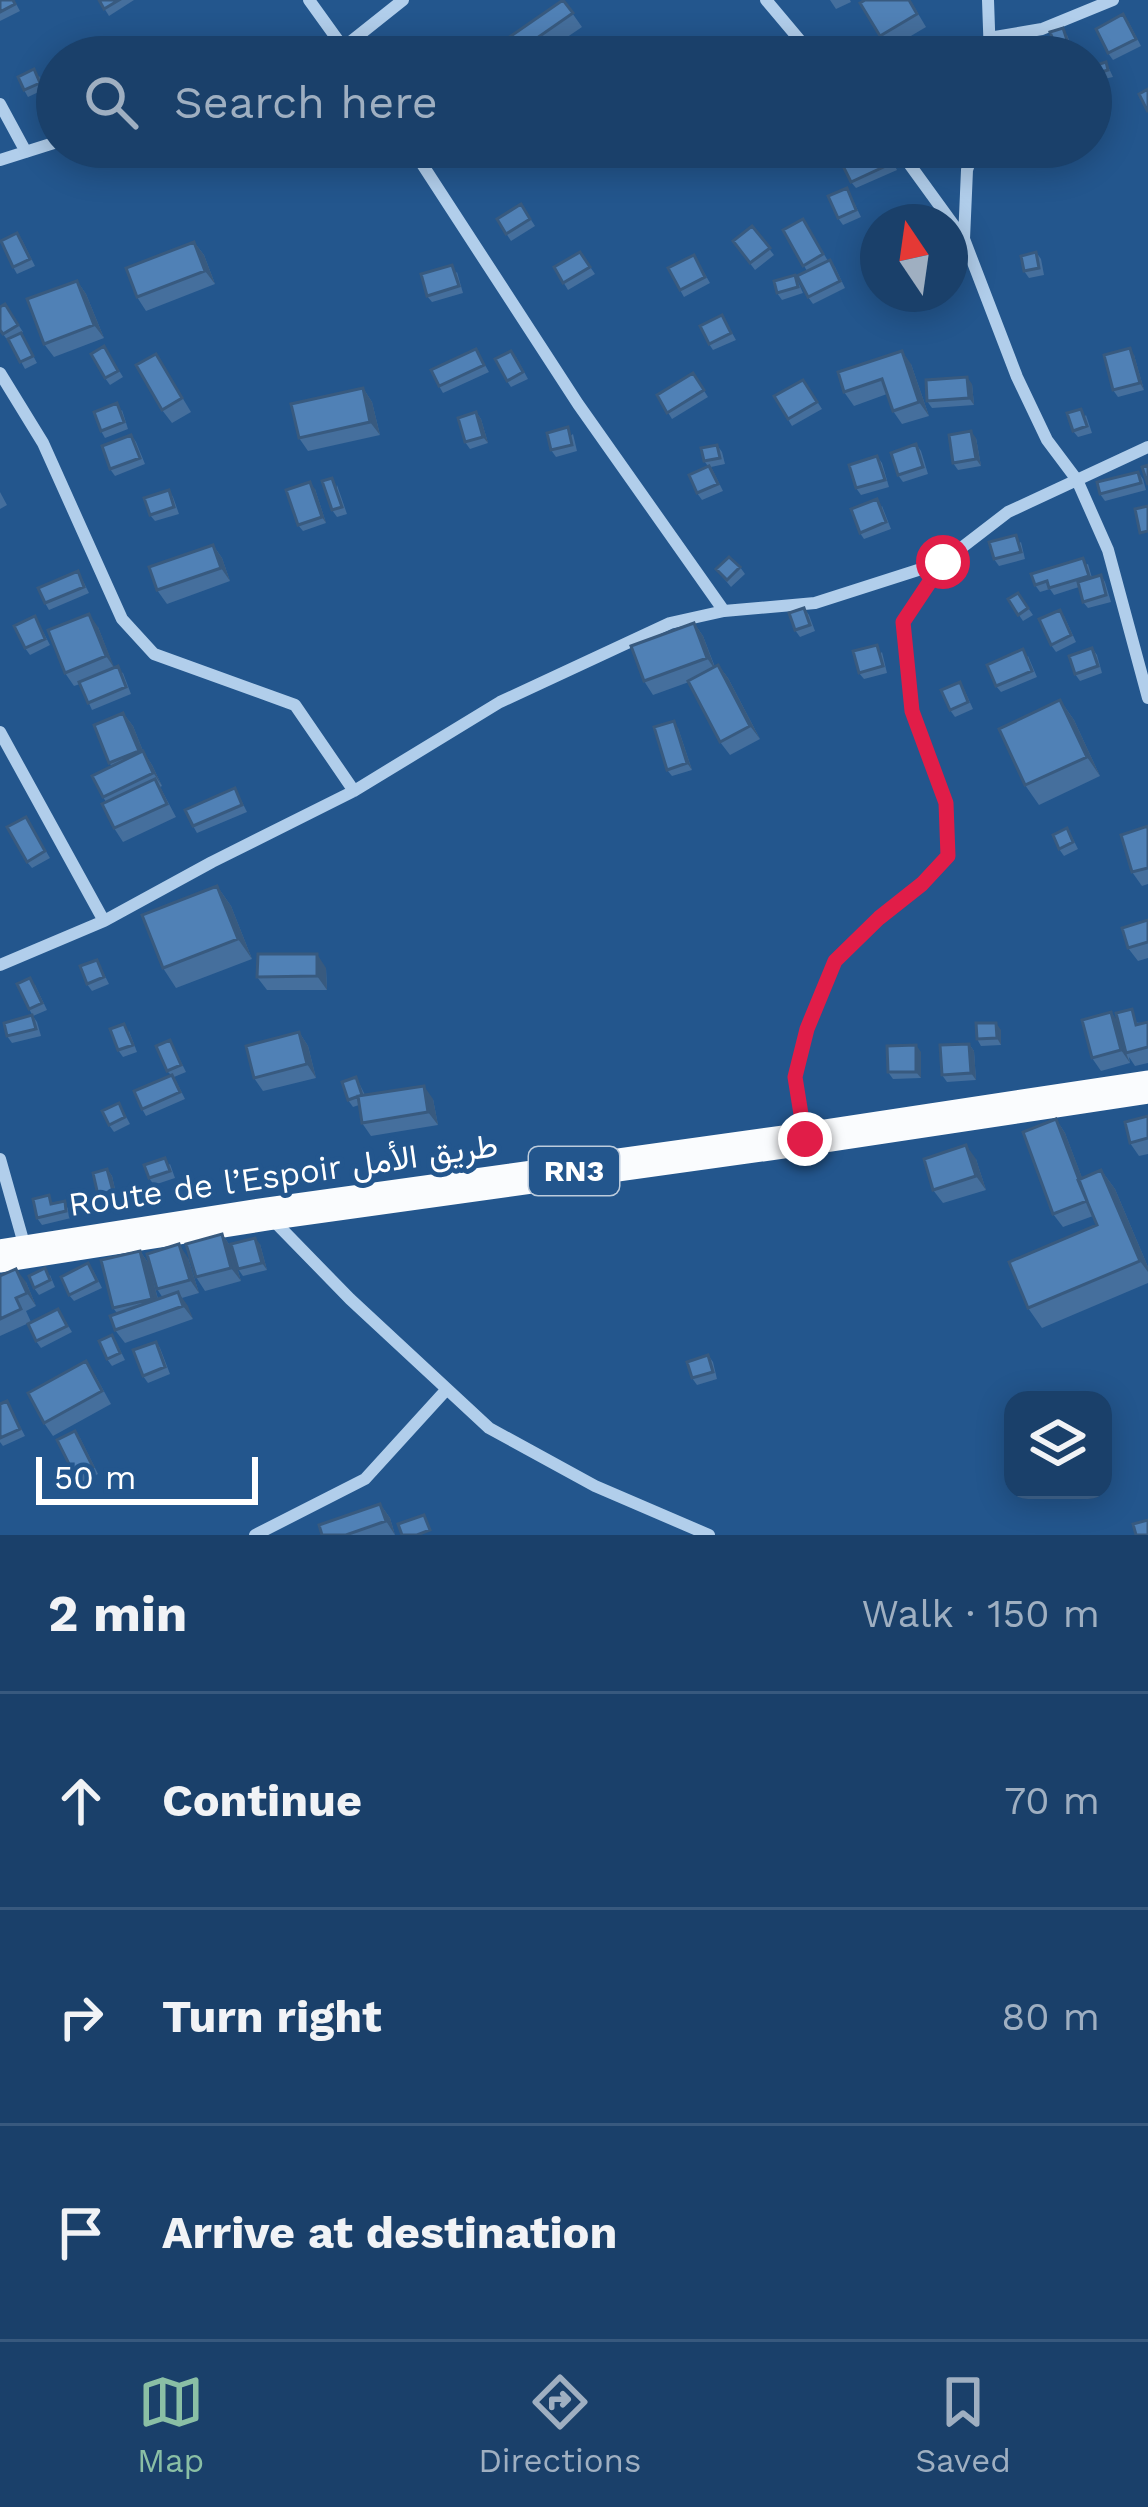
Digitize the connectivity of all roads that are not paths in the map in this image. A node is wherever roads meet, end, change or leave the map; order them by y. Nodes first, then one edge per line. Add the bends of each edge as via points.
1 (309, 0) edge
2 (403, 0) edge
3 (766, 0) edge
4 (988, 0) edge
5 (1113, 0) edge
6 (335, 36) edge
7 (364, 36) edge
8 (796, 36) edge
9 (989, 36) edge
10 (1001, 36) edge
11 (0, 104) edge
12 (36, 149) edge
13 (26, 152) junction
14 (0, 160) edge
15 (425, 168) edge
16 (912, 168) edge
17 (968, 168) edge
18 (939, 204) edge
19 (966, 204) edge
20 (968, 249) edge
21 (0, 373) edge
22 (1148, 447) edge
23 (1077, 480) junction
24 (943, 562) junction
25 (724, 611) junction
26 (1148, 698) edge
27 (0, 732) edge
28 (354, 791) junction
29 (104, 921) junction
30 (0, 965) edge
31 (1148, 1087) edge
32 (805, 1139) junction
33 (0, 1159) edge
34 (267, 1214) junction
35 (13, 1254) edge
36 (447, 1389) junction
37 (256, 1535) edge
38 (709, 1535) edge

1 - 6 street
2 - 7 street
3 - 8 street
4 - 9 street
5 - 10 street
11 - 13 street
12 - 13 street
13 - 14 street
15 - 25 street
16 - 18 street
17 - 19 street
20 - 23 street via 1017,377
21 - 28 street via 43,443 122,619 154,654 295,705
22 - 23 street
23 - 24 street via 1008,512
23 - 26 street via 1108,550
24 - 25 street via 815,603
24 - 32 street via 903,622 912,711 946,803 948,856 835,961 795,1077
25 - 28 street via 670,623 500,702
27 - 29 street
28 - 29 street
29 - 30 street
31 - 32 highway, Route de l’Espoir طريق الأمل / RN3
32 - 34 highway, Route de l’Espoir طريق الأمل / RN3
33 - 35 street
34 - 35 highway, Route de l’Espoir طريق الأمل / RN3
34 - 36 street
36 - 37 street via 365,1479
36 - 38 street via 489,1428

